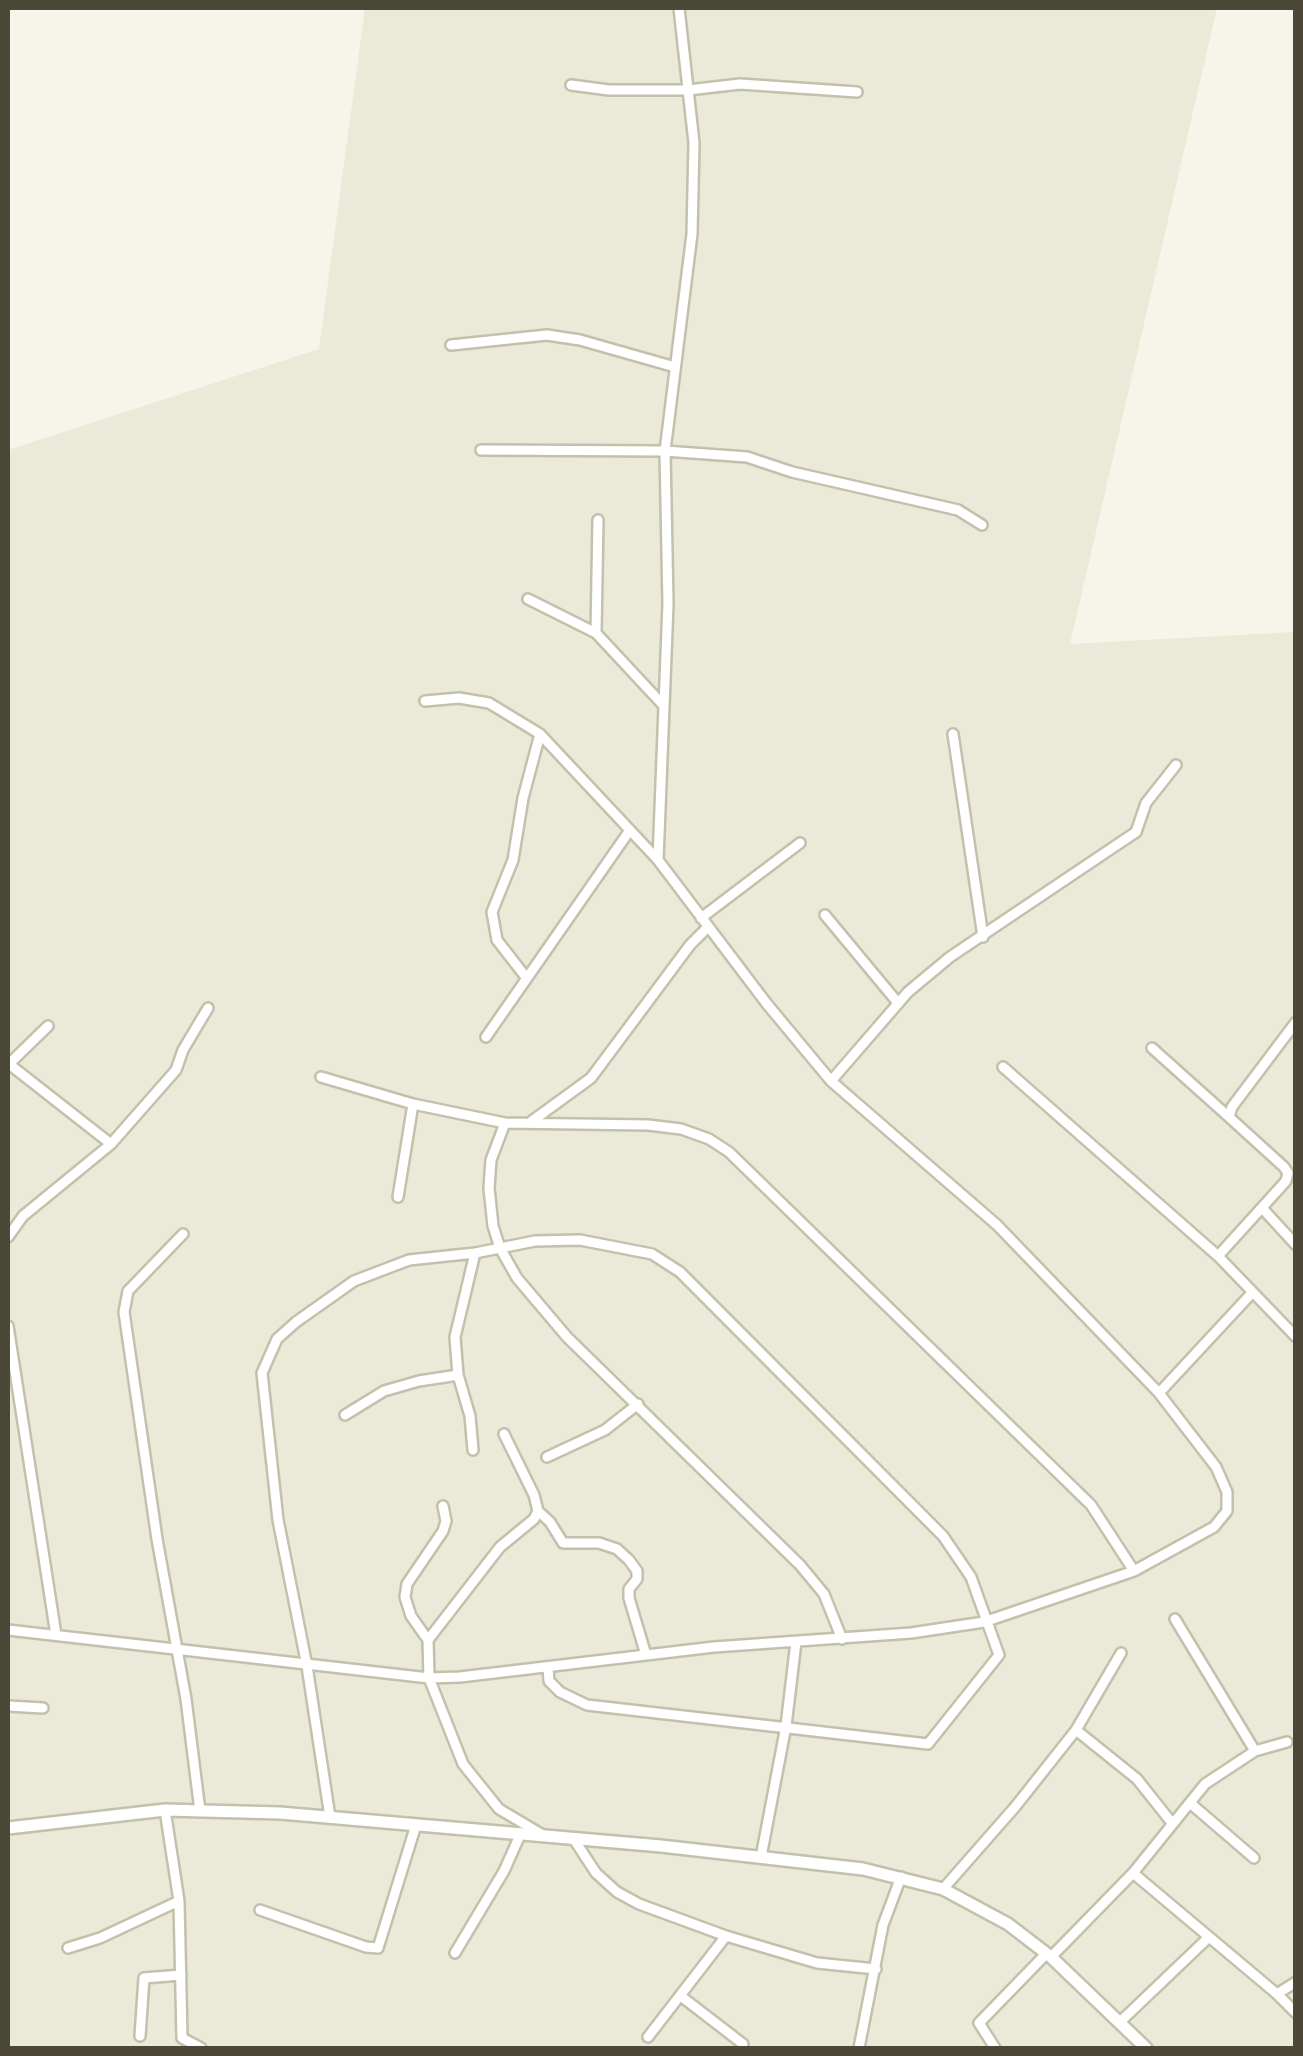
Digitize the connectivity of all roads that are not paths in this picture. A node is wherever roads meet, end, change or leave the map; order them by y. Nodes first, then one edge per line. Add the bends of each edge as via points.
1 (679, 8) edge
2 (571, 85) dead end
3 (688, 90) junction
4 (857, 92) dead end
5 (451, 345) dead end
6 (675, 367) junction
7 (481, 450) dead end
8 (665, 450) junction
9 (598, 520) dead end
10 (982, 525) dead end
11 (528, 599) dead end
12 (596, 633) junction
13 (425, 701) dead end
14 (664, 706) junction
15 (540, 734) junction
16 (953, 734) dead end
17 (1176, 765) dead end
18 (630, 830) junction
19 (800, 843) dead end
20 (658, 860) junction
21 (824, 915) dead end
22 (704, 923) junction
23 (983, 936) junction
24 (525, 976) junction
25 (898, 1003) junction
26 (208, 1008) dead end
27 (1296, 1022) edge
28 (48, 1026) dead end
29 (486, 1037) dead end
30 (1152, 1048) dead end
31 (8, 1065) edge
32 (1003, 1067) dead end
33 (321, 1076) dead end
34 (832, 1081) junction
35 (413, 1104) junction
36 (1229, 1117) junction
37 (530, 1122) junction
38 (506, 1124) junction
39 (111, 1144) junction
40 (1292, 1175) edge
41 (398, 1196) dead end
42 (1262, 1208) junction
43 (183, 1234) dead end
44 (8, 1237) edge
45 (1296, 1245) edge
46 (500, 1248) junction
47 (475, 1253) junction
48 (1218, 1256) junction
49 (1251, 1294) junction
50 (8, 1326) edge
51 (1296, 1337) edge
52 (458, 1376) junction
53 (1159, 1393) junction
54 (638, 1404) junction
55 (345, 1415) dead end
56 (504, 1434) dead end
57 (473, 1450) dead end
58 (546, 1457) dead end
59 (443, 1506) dead end
60 (538, 1511) junction
61 (1134, 1571) junction
62 (1175, 1619) dead end
63 (984, 1622) junction
64 (8, 1630) edge
65 (56, 1635) junction
66 (842, 1638) junction
67 (428, 1640) junction
68 (796, 1642) junction
69 (178, 1650) junction
70 (1120, 1653) dead end
71 (646, 1655) junction
72 (308, 1666) junction
73 (548, 1668) junction
74 (429, 1678) junction
75 (8, 1706) edge
76 (42, 1708) dead end
77 (786, 1726) junction
78 (1076, 1730) junction
79 (1287, 1742) dead end
80 (1255, 1751) junction
81 (1190, 1803) junction
82 (498, 1809) junction
83 (165, 1810) junction
84 (200, 1811) junction
85 (330, 1817) junction
86 (1172, 1823) junction
87 (416, 1824) junction
88 (8, 1828) edge
89 (497, 1831) junction
90 (521, 1833) junction
91 (543, 1835) junction
92 (573, 1838) junction
93 (762, 1857) junction
94 (1254, 1858) dead end
95 (1134, 1873) junction
96 (901, 1876) junction
97 (943, 1889) junction
98 (179, 1900) junction
99 (260, 1910) dead end
100 (726, 1936) junction
101 (1209, 1937) junction
102 (68, 1948) dead end
103 (455, 1953) dead end
104 (1048, 1955) junction
105 (876, 1969) junction
106 (181, 1975) junction
107 (1296, 1982) edge
108 (1277, 1994) junction
109 (682, 1997) junction
110 (1296, 2013) edge
111 (1120, 2022) junction
112 (140, 2036) dead end
113 (648, 2038) dead end
114 (743, 2044) dead end
115 (201, 2048) edge
116 (859, 2048) edge
117 (995, 2048) edge
118 (1146, 2048) edge

1 - 3 street
2 - 3 street
3 - 4 street via 740,84
3 - 6 street via 692,234
5 - 6 street via 547,335
6 - 8 street
7 - 8 street
8 - 10 street via 747,457 958,510
8 - 14 street
9 - 12 street
11 - 12 street
12 - 14 street
13 - 15 street via 489,702
14 - 20 street
15 - 18 street
15 - 24 street via 513,860 492,912 497,940
16 - 23 street
17 - 23 street via 1146,803 1136,832
18 - 20 street
18 - 24 street
19 - 22 street
20 - 22 street
21 - 25 street
22 - 34 street
22 - 37 street via 591,1078
23 - 25 street
24 - 29 street
25 - 34 street
26 - 39 street via 176,1070
27 - 36 street
28 - 31 street
30 - 36 street
31 - 39 street
32 - 48 street
33 - 35 street
34 - 53 street via 997,1225
35 - 38 street
35 - 41 street
36 - 40 street
37 - 38 street
37 - 61 street via 681,1130 728,1152 1091,1504
38 - 46 street via 491,1160 489,1188
39 - 44 street via 23,1216
40 - 42 street
42 - 45 street
42 - 48 street
43 - 69 street via 128,1290 124,1312
46 - 47 street
46 - 54 street via 542,1311
46 - 63 street via 580,1240 652,1254 680,1272 943,1536 971,1577
47 - 52 street via 455,1338
47 - 72 street via 409,1260 354,1281 296,1322 268,1354 262,1373 278,1520
48 - 49 street
49 - 51 street
49 - 53 street
50 - 65 street
52 - 55 street via 384,1391
52 - 57 street
53 - 61 street via 1216,1467 1228,1492 1227,1511 1214,1527
54 - 58 street via 605,1430
54 - 66 street via 800,1565 824,1594
56 - 60 street
59 - 67 street via 443,1531 407,1584 410,1616
60 - 67 street
60 - 71 street via 562,1543 600,1543 629,1560 637,1579 629,1598
61 - 63 street
62 - 80 street
63 - 66 street
63 - 77 street via 998,1655 928,1744
64 - 65 street
65 - 69 street
66 - 68 street
67 - 74 street
68 - 71 street
68 - 77 street
69 - 72 street
69 - 84 street
70 - 78 street
71 - 73 street
72 - 74 street
72 - 85 street
73 - 74 street
73 - 77 street via 560,1692 587,1705
74 - 82 street via 463,1764
75 - 76 street
77 - 93 street
78 - 86 street via 1137,1779
78 - 97 street
79 - 80 street
80 - 81 street via 1205,1784
81 - 86 street
81 - 94 street
82 - 89 street
82 - 91 street
83 - 84 street
83 - 88 street
83 - 98 street
84 - 85 street
85 - 87 street
86 - 95 street
87 - 89 street
87 - 99 street via 378,1948
89 - 90 street
90 - 91 street
90 - 103 street
91 - 92 street
92 - 93 street
92 - 100 street via 617,1892
93 - 96 street
95 - 101 street
95 - 104 street
96 - 97 street
96 - 105 street
97 - 104 street
98 - 102 street
98 - 106 street
100 - 105 street via 817,1963
100 - 109 street
101 - 108 street
101 - 111 street
104 - 111 street
104 - 117 street via 979,2023
105 - 116 street
106 - 112 street via 144,1978
106 - 115 street via 182,2038
107 - 108 street
108 - 110 street
109 - 113 street
109 - 114 street
111 - 118 street

